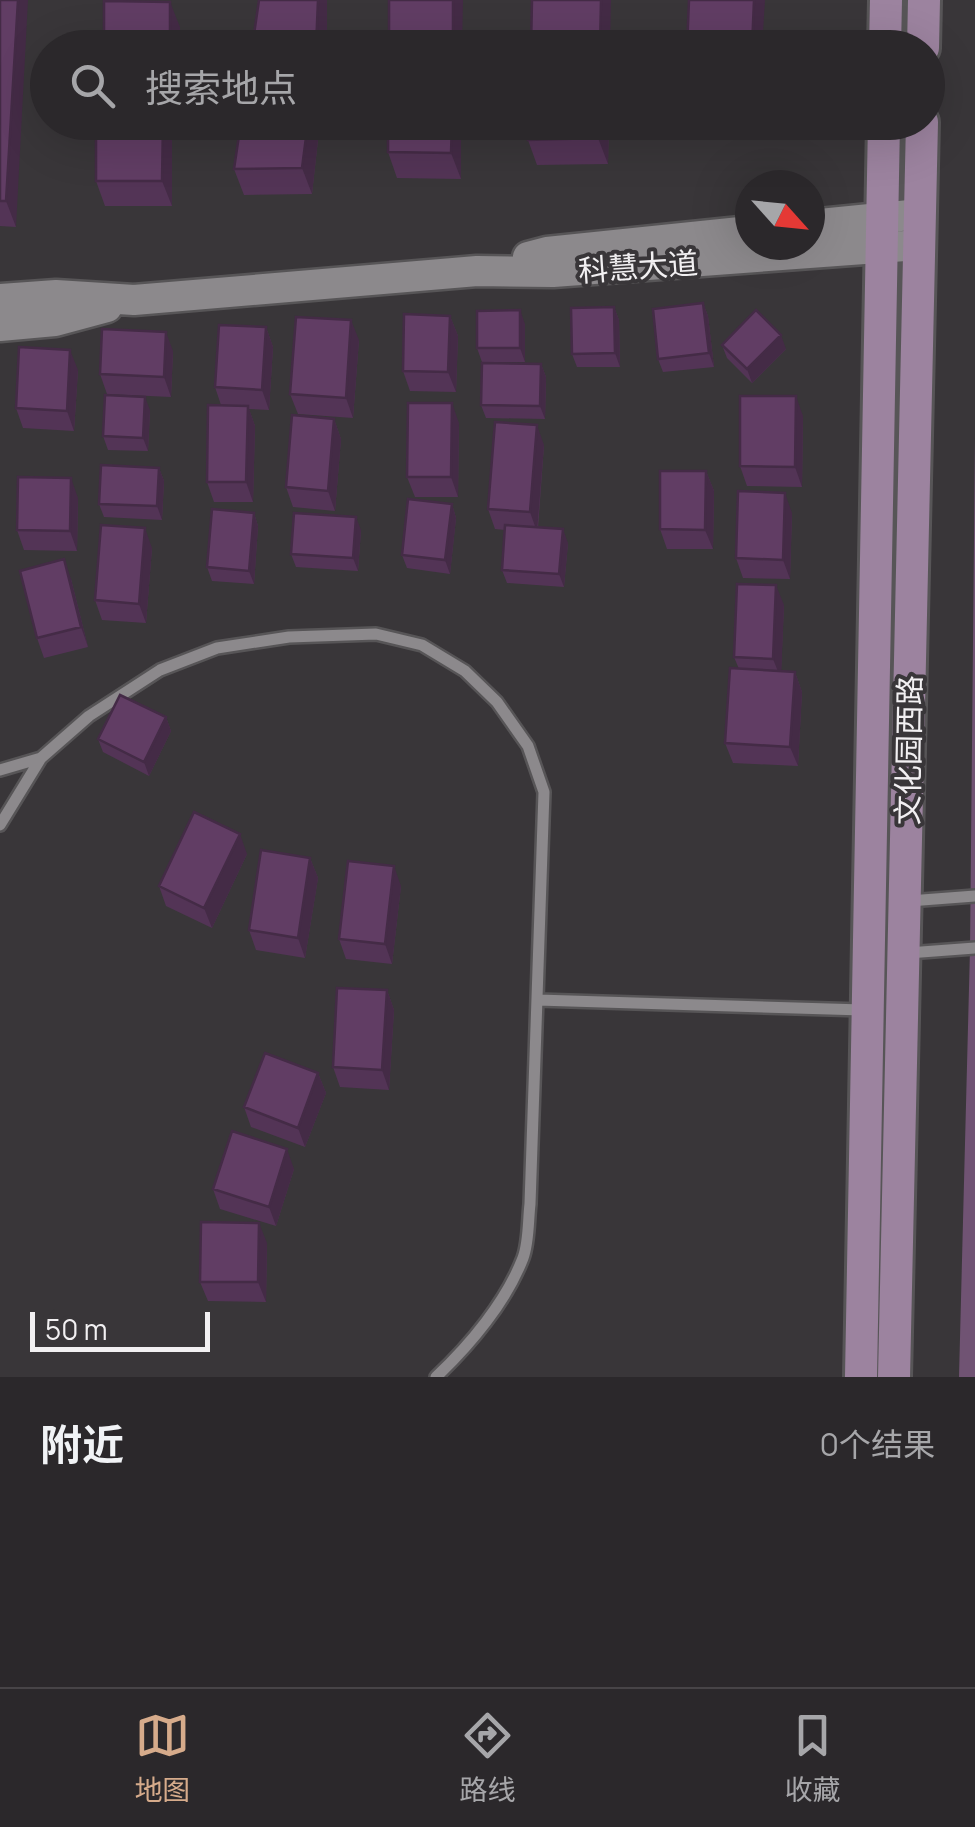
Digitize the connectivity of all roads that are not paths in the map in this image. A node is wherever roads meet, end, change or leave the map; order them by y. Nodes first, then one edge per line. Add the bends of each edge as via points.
1 (886, 0) edge
2 (924, 0) edge
3 (886, 30) edge
4 (923, 30) edge
5 (884, 140) edge
6 (922, 140) edge
7 (825, 227) edge
8 (919, 230) junction
9 (735, 233) edge
10 (882, 233) junction
11 (477, 270) junction
12 (0, 299) edge
13 (134, 300) junction
14 (0, 326) edge
15 (41, 758) junction
16 (0, 770) edge
17 (0, 825) edge
18 (975, 896) edge
19 (904, 901) junction
20 (975, 948) edge
21 (904, 953) junction
22 (538, 1000) junction
23 (868, 1010) junction
24 (436, 1377) edge
25 (860, 1377) edge
26 (894, 1377) edge

1 - 3 main road
2 - 4 main road
5 - 10 main road, 文化园西路
6 - 8 main road, 文化园西路
7 - 10 street, 科慧大道
8 - 10 street, 科慧大道
8 - 19 main road, 文化园西路
9 - 11 street, 科慧大道 via 547,252
10 - 11 street, 科慧大道 via 553,272
10 - 23 main road, 文化园西路
11 - 13 street, 科慧大道
12 - 13 street, 科慧大道
13 - 14 street, 科慧大道 via 55,321
15 - 16 lane
15 - 17 lane
15 - 22 lane via 89,716 160,670 217,648 376,634 422,645 497,702 528,746 544,792
18 - 19 lane
19 - 21 main road, 文化园西路
20 - 21 lane
21 - 26 main road, 文化园西路
22 - 23 lane
22 - 24 lane via 524,1256 495,1308
23 - 25 main road, 文化园西路

